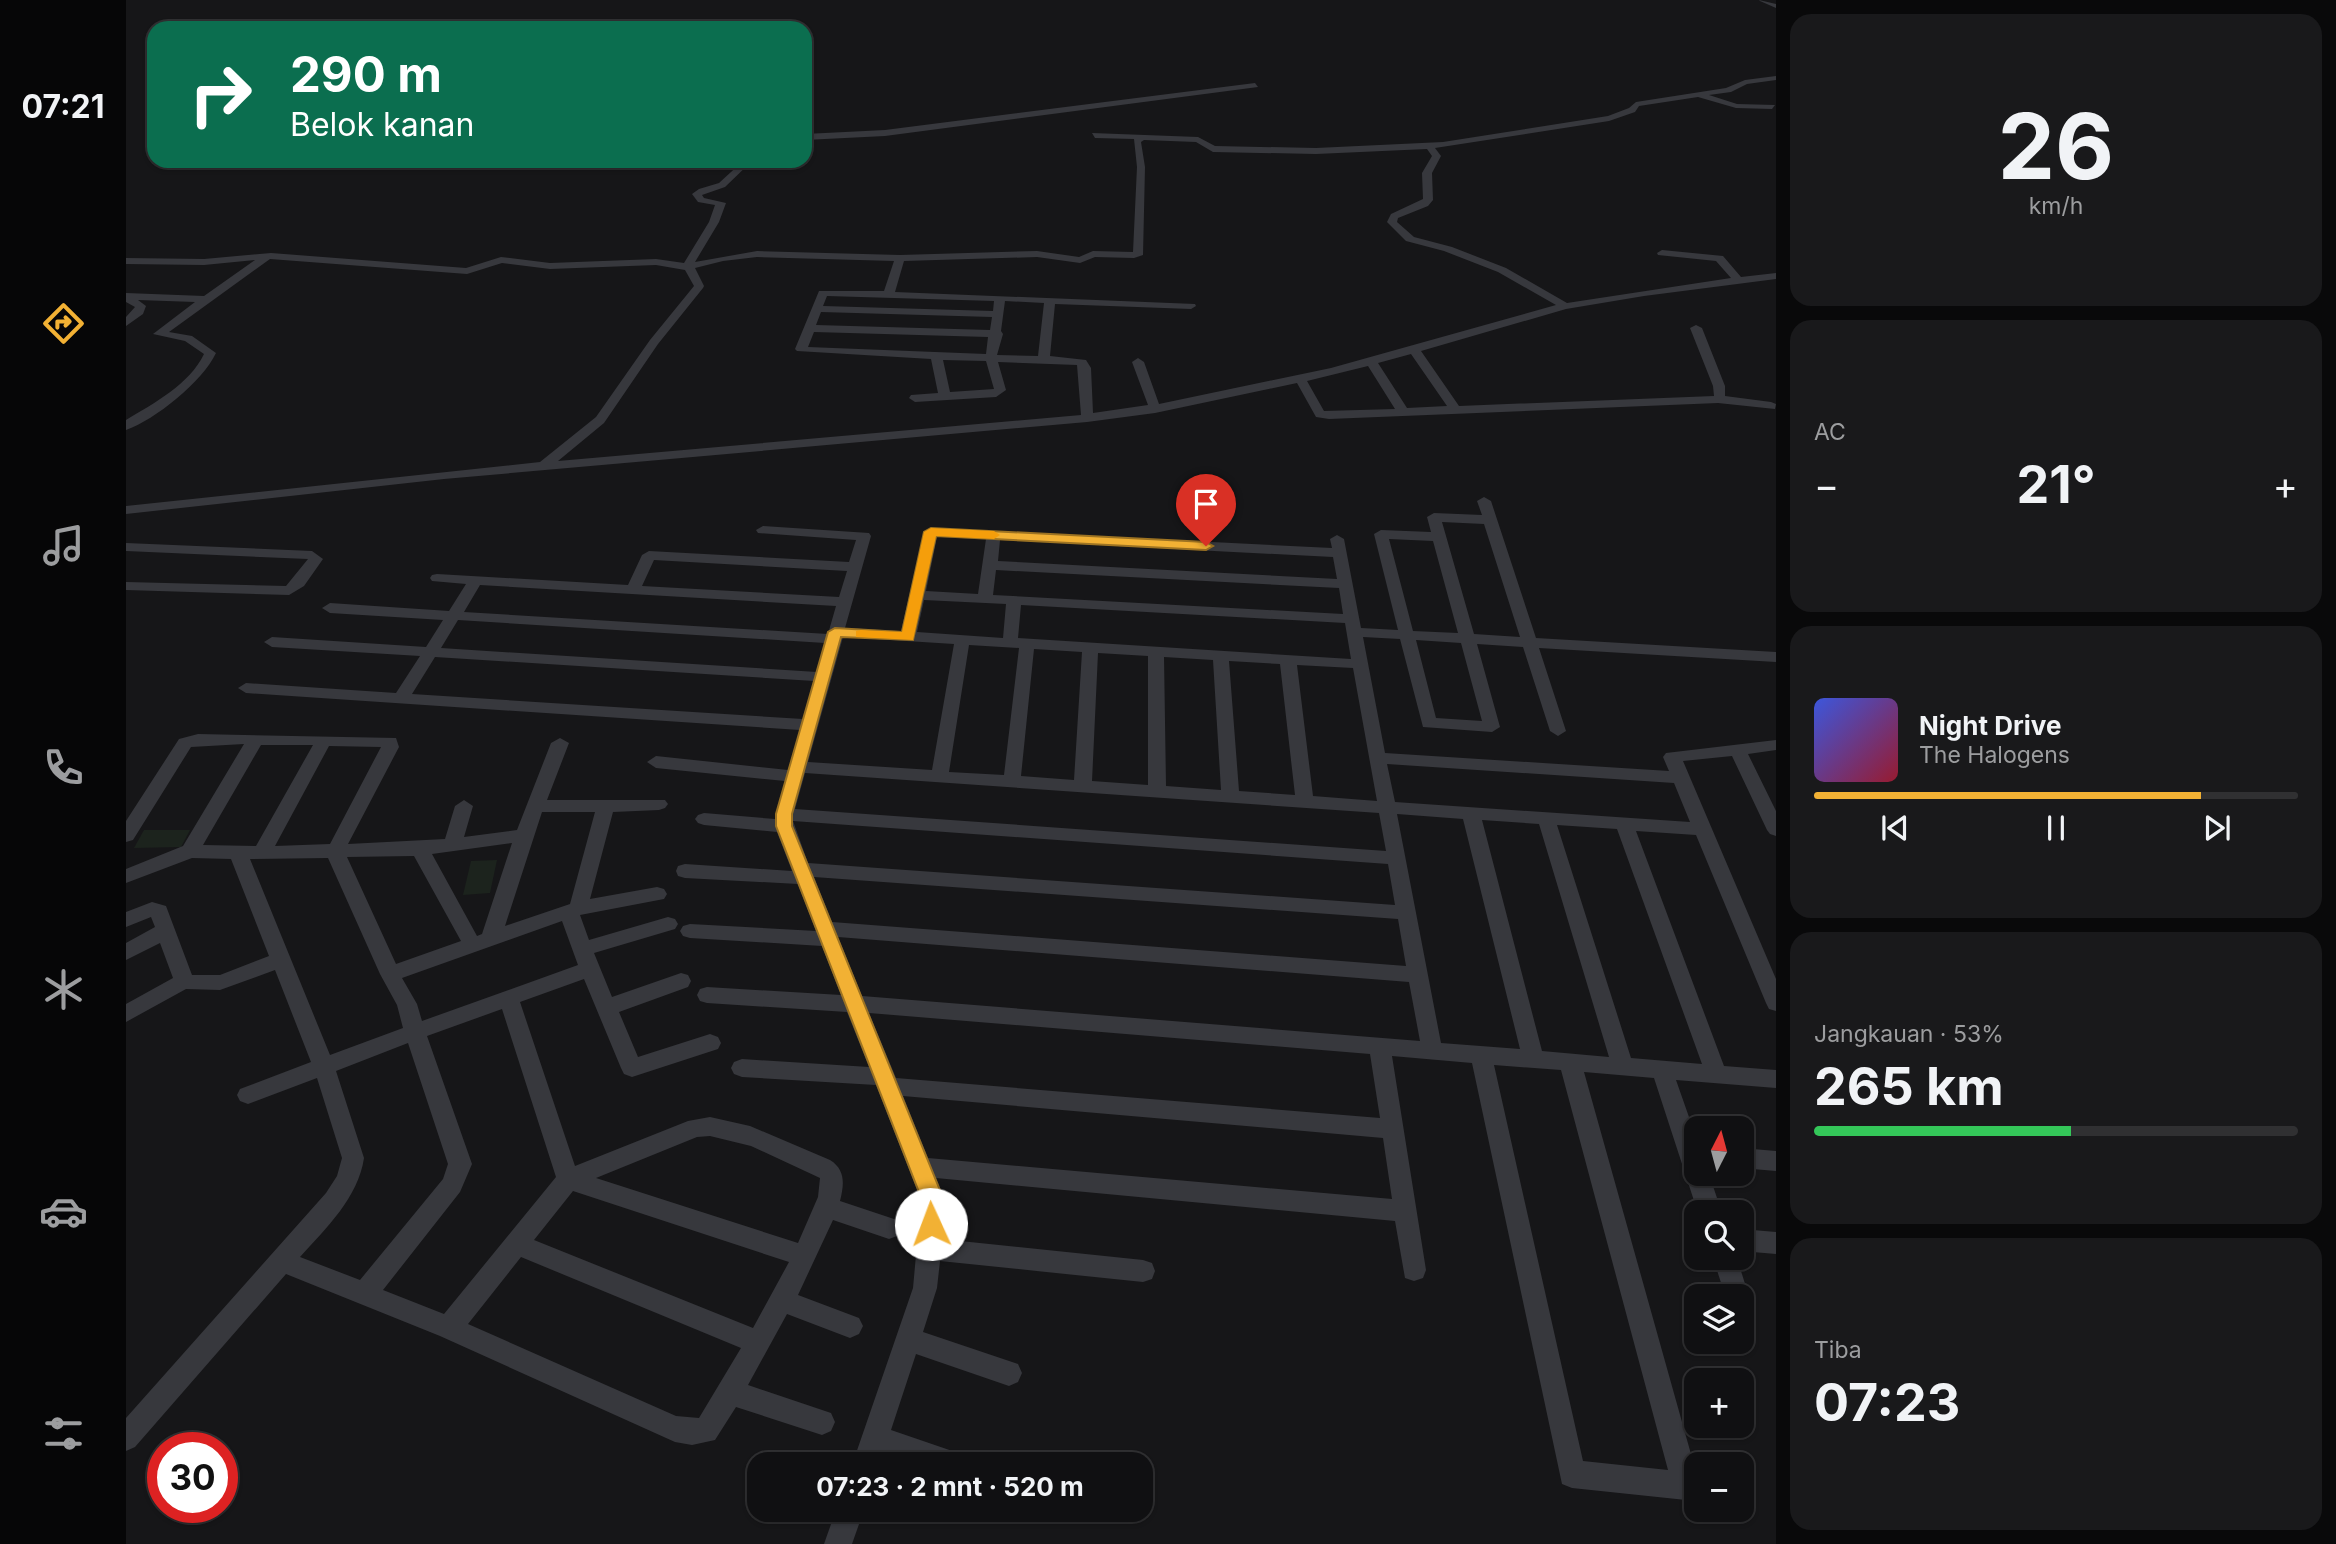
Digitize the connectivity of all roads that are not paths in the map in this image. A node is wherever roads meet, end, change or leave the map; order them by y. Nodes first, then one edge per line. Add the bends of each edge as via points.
1 (1762, 0) edge
2 (1776, 6) edge
3 (1776, 78) edge
4 (1255, 85) dead end
5 (1694, 93) junction
6 (1773, 107) edge
7 (1095, 135) dead end
8 (812, 137) edge
9 (1140, 139) junction
10 (1429, 146) junction
11 (742, 168) edge
12 (1662, 253) dead end
13 (271, 256) junction
14 (900, 258) junction
15 (126, 261) edge
16 (688, 268) junction
17 (1776, 276) edge
18 (1738, 280) junction
19 (889, 293) junction
20 (126, 296) edge
21 (1000, 298) junction
22 (207, 299) junction
23 (1051, 300) junction
24 (1191, 306) dead end
25 (1565, 306) junction
26 (815, 309) junction
27 (998, 314) junction
28 (126, 323) edge
29 (808, 328) junction
30 (1696, 328) dead end
31 (997, 334) junction
32 (1414, 350) junction
33 (936, 356) junction
34 (991, 358) junction
35 (1044, 359) junction
36 (1138, 362) dead end
37 (1371, 362) junction
38 (1300, 379) junction
39 (945, 396) junction
40 (915, 398) dead end
41 (1718, 399) junction
42 (1771, 406) dead end
43 (1154, 409) junction
44 (1455, 409) junction
45 (1403, 411) junction
46 (1087, 418) junction
47 (126, 426) edge
48 (543, 467) junction
49 (1484, 501) dead end
50 (128, 513) edge
51 (1490, 520) junction
52 (764, 530) dead end
53 (994, 535) junction
54 (1440, 537) junction
55 (126, 547) edge
56 (990, 565) junction
57 (853, 567) junction
58 (437, 578) dead end
59 (476, 580) junction
60 (1345, 584) junction
61 (126, 586) edge
62 (633, 590) junction
63 (918, 595) junction
64 (985, 599) junction
65 (1014, 600) junction
66 (844, 603) junction
67 (330, 608) dead end
68 (454, 616) junction
69 (1353, 626) junction
70 (1406, 635) junction
71 (834, 636) junction
72 (908, 637) junction
73 (1468, 639) junction
74 (962, 640) junction
75 (272, 642) dead end
76 (1529, 642) junction
77 (1018, 644) junction
78 (1090, 648) junction
79 (430, 652) junction
80 (1156, 652) junction
81 (1221, 656) junction
82 (1776, 657) edge
83 (1288, 660) junction
84 (1360, 664) junction
85 (823, 677) junction
86 (246, 688) dead end
87 (401, 698) junction
88 (809, 725) junction
89 (1558, 732) dead end
90 (256, 739) junction
91 (324, 740) junction
92 (560, 743) dead end
93 (1776, 745) edge
94 (1737, 749) junction
95 (1378, 758) junction
96 (656, 762) dead end
97 (796, 771) junction
98 (940, 776) junction
99 (1681, 778) junction
100 (1012, 781) junction
101 (1083, 786) junction
102 (1157, 791) junction
103 (1230, 796) junction
104 (1305, 801) junction
105 (659, 804) dead end
106 (464, 806) dead end
107 (536, 806) junction
108 (606, 806) junction
109 (1387, 807) junction
110 (1471, 813) junction
111 (1546, 818) junction
112 (704, 819) dead end
113 (784, 820) junction
114 (1624, 823) junction
115 (1702, 829) junction
116 (1776, 830) edge
117 (524, 835) junction
118 (126, 836) edge
119 (452, 845) junction
120 (420, 849) junction
121 (190, 851) junction
122 (263, 851) junction
123 (335, 852) junction
124 (238, 853) junction
125 (1396, 858) junction
126 (685, 871) dead end
127 (126, 874) edge
128 (803, 874) junction
129 (657, 894) dead end
130 (573, 910) junction
131 (1407, 913) junction
132 (126, 920) edge
133 (668, 924) dead end
134 (167, 930) junction
135 (690, 931) dead end
136 (827, 934) junction
137 (481, 941) junction
138 (126, 952) edge
139 (586, 959) junction
140 (279, 960) junction
141 (390, 974) junction
142 (1418, 975) junction
143 (184, 981) junction
144 (681, 981) dead end
145 (707, 995) dead end
146 (509, 1000) junction
147 (1776, 1003) edge
148 (857, 1004) junction
149 (608, 1007) junction
150 (126, 1014) edge
151 (415, 1032) junction
152 (710, 1043) dead end
153 (1380, 1047) junction
154 (1433, 1051) junction
155 (1481, 1055) junction
156 (1533, 1059) junction
157 (1570, 1062) junction
158 (324, 1067) junction
159 (1623, 1067) junction
160 (742, 1068) dead end
161 (1662, 1070) junction
162 (1716, 1074) junction
163 (1776, 1079) edge
164 (886, 1081) junction
165 (248, 1095) dead end
166 (1392, 1129) junction
167 (1684, 1132) edge
168 (1754, 1159) edge
169 (1776, 1161) edge
170 (921, 1167) junction
171 (568, 1179) junction
172 (825, 1208) junction
173 (1405, 1211) junction
174 (889, 1228) dead end
175 (1754, 1241) edge
176 (515, 1242) junction
177 (1776, 1243) edge
178 (929, 1249) junction
179 (803, 1256) junction
180 (282, 1261) junction
181 (1414, 1270) dead end
182 (1143, 1271) dead end
183 (364, 1294) junction
184 (783, 1301) junction
185 (850, 1326) dead end
186 (449, 1328) junction
187 (908, 1339) junction
188 (757, 1342) junction
189 (1009, 1373) dead end
190 (730, 1392) junction
191 (822, 1422) dead end
192 (126, 1438) edge
193 (875, 1438) junction
194 (870, 1452) edge
195 (916, 1452) edge
196 (846, 1522) edge
197 (838, 1544) edge

1 - 2 street
3 - 5 street
4 - 8 street via 884,133
5 - 6 street via 1736,106
5 - 10 street via 1636,104 1629,113 1589,123
7 - 9 street
9 - 10 street via 1191,139 1213,149
9 - 14 street via 1138,255 1093,254 1080,260 1037,254
10 - 25 street via 1437,156 1427,173 1430,199 1394,216 1392,222 1401,233 1502,270
11 - 16 street via 718,187 697,194 701,200 721,203
12 - 18 street via 1719,258
13 - 15 street
13 - 16 street via 467,271 501,260 550,266 656,262
13 - 22 street
14 - 16 street via 757,254
14 - 19 street
16 - 48 street via 699,286 600,421
17 - 18 street
18 - 25 street
19 - 21 street
19 - 26 street via 825,292
20 - 22 street
20 - 28 street via 141,306
21 - 23 street
21 - 27 street
22 - 47 street via 159,334 188,338 210,354 208,360 177,391
23 - 24 street
23 - 35 street
25 - 32 street
26 - 27 street
26 - 29 street
27 - 31 street
29 - 31 street
29 - 33 street via 804,350
30 - 41 street via 1719,386
31 - 34 street
32 - 37 street
32 - 44 street
33 - 34 street
33 - 39 street
34 - 35 street
34 - 39 street via 998,392
35 - 46 street via 1083,364
36 - 43 street
37 - 38 street
37 - 45 street
38 - 43 street
38 - 45 street via 1320,414
39 - 40 street
41 - 42 street
41 - 44 street
43 - 46 street
44 - 45 street
46 - 48 street
48 - 50 street via 342,485
49 - 51 street
51 - 54 street via 1434,517
51 - 76 street
52 - 57 street via 863,536
53 - 56 street
53 - 60 street via 1338,546
53 - 63 street via 931,532
54 - 70 street via 1381,534
54 - 73 street
55 - 61 street via 312,555 316,559 289,591
56 - 60 street
56 - 64 street
57 - 62 street via 649,555
57 - 66 street
58 - 59 street
59 - 62 street
59 - 68 street
60 - 69 street
62 - 66 street
63 - 64 street
63 - 72 street
64 - 65 street
65 - 69 street
65 - 77 street
66 - 71 street
67 - 68 street
68 - 71 street
68 - 79 street
69 - 70 street
69 - 84 street
70 - 73 street
70 - 73 street via 1429,723 1492,727
71 - 72 street
71 - 85 street
72 - 74 street
73 - 76 street
74 - 77 street
74 - 98 street
75 - 79 street
76 - 82 street
76 - 89 street
77 - 78 street
77 - 100 street
78 - 80 street
78 - 101 street
79 - 85 street
79 - 87 street
80 - 81 street
80 - 102 street
81 - 83 street
81 - 103 street
83 - 84 street
83 - 104 street
84 - 95 street
85 - 88 street
86 - 87 street
87 - 88 street
88 - 97 street
90 - 91 street
90 - 118 street via 184,743
90 - 121 street
91 - 122 street
91 - 123 street via 390,742
92 - 107 street
93 - 94 street
94 - 99 street via 1672,757
94 - 116 street
95 - 99 street
95 - 109 street
96 - 97 street
97 - 98 street
97 - 113 street
98 - 100 street
99 - 115 street
100 - 101 street
101 - 102 street
102 - 103 street
103 - 104 street
104 - 109 street
105 - 108 street
106 - 119 street
107 - 108 street
107 - 117 street
108 - 130 street
109 - 110 street
109 - 125 street
110 - 111 street
110 - 156 street
111 - 114 street
111 - 159 street
112 - 113 street
113 - 125 street
113 - 128 street
114 - 115 street
114 - 162 street
115 - 147 street
117 - 119 street
117 - 137 street
119 - 120 street
120 - 123 street
120 - 137 street
121 - 124 street
121 - 127 street
122 - 123 street
122 - 124 street
123 - 141 street
124 - 140 street
125 - 131 street
126 - 128 street
128 - 131 street
128 - 136 street
129 - 130 street
130 - 137 street
130 - 139 street
131 - 142 street
132 - 134 street via 156,909
133 - 139 street
134 - 138 street
134 - 143 street
135 - 136 street
136 - 142 street
136 - 148 street
137 - 141 street
139 - 146 street
139 - 149 street
140 - 143 street via 209,985
140 - 158 street
141 - 151 street via 407,1004
142 - 154 street
143 - 150 street
144 - 149 street
145 - 148 street
146 - 151 street
146 - 171 street
148 - 153 street
148 - 164 street
149 - 152 street via 632,1068
151 - 158 street
151 - 183 street via 460,1164 452,1185
153 - 154 street
153 - 166 street
154 - 155 street
155 - 156 street
155 - 157 street via 1572,1474 1686,1486
156 - 157 street
157 - 159 street
158 - 165 street
158 - 180 street via 353,1158 352,1173
159 - 161 street
160 - 164 street
161 - 162 street
161 - 167 street
162 - 163 street
164 - 166 street
164 - 170 street
166 - 173 street
168 - 169 street
170 - 173 street
170 - 178 street via 933,1200
171 - 172 street via 696,1128 720,1126 830,1172 833,1181
171 - 176 street
171 - 179 street
172 - 174 street
172 - 179 street
173 - 181 street
175 - 177 street
176 - 186 street
176 - 188 street
178 - 182 street
178 - 187 street via 925,1288
179 - 184 street
180 - 183 street
180 - 192 street
183 - 186 street
184 - 185 street
184 - 188 street
186 - 190 street via 675,1429 706,1431
187 - 189 street
187 - 193 street
188 - 190 street
190 - 191 street
193 - 194 street
193 - 195 street
196 - 197 street

